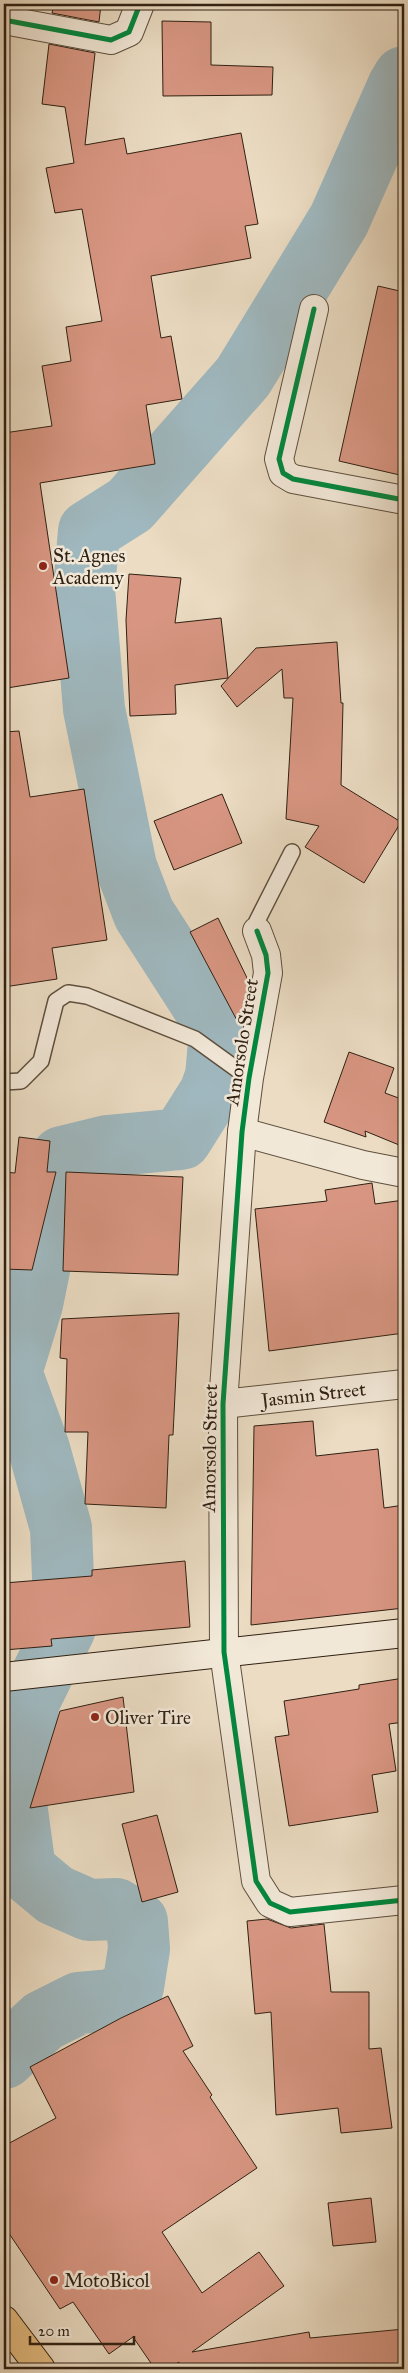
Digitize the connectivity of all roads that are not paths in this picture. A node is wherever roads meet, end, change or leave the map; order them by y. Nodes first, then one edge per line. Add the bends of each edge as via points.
1 (140, 4) edge
2 (4, 20) edge
3 (314, 309) dead end
4 (404, 500) edge
5 (292, 852) dead end
6 (257, 931) joint
7 (238, 1071) junction
8 (4, 1082) edge
9 (242, 1132) junction
10 (404, 1173) edge
11 (404, 1384) edge
12 (223, 1404) junction
13 (404, 1633) edge
14 (224, 1652) junction
15 (7, 1676) edge
16 (404, 1900) edge
17 (4, 2320) edge
18 (41, 2369) edge

1 - 2 street via 130,32 110,40
3 - 4 street via 279,459 283,473 293,479
5 - 6 lane via 257,921
6 - 7 street, Amorsolo Street via 266,955 268,973
7 - 8 lane via 195,1039 87,996 68,993 56,1001 41,1061 21,1082
7 - 9 street, Amorsolo Street
9 - 10 street
9 - 12 street, Amorsolo Street
11 - 12 street, Jasmin Street
12 - 14 street, Amorsolo Street
13 - 14 street
14 - 15 street
14 - 16 street, Amorsolo Street via 256,1881 270,1903 290,1912
17 - 18 main road

